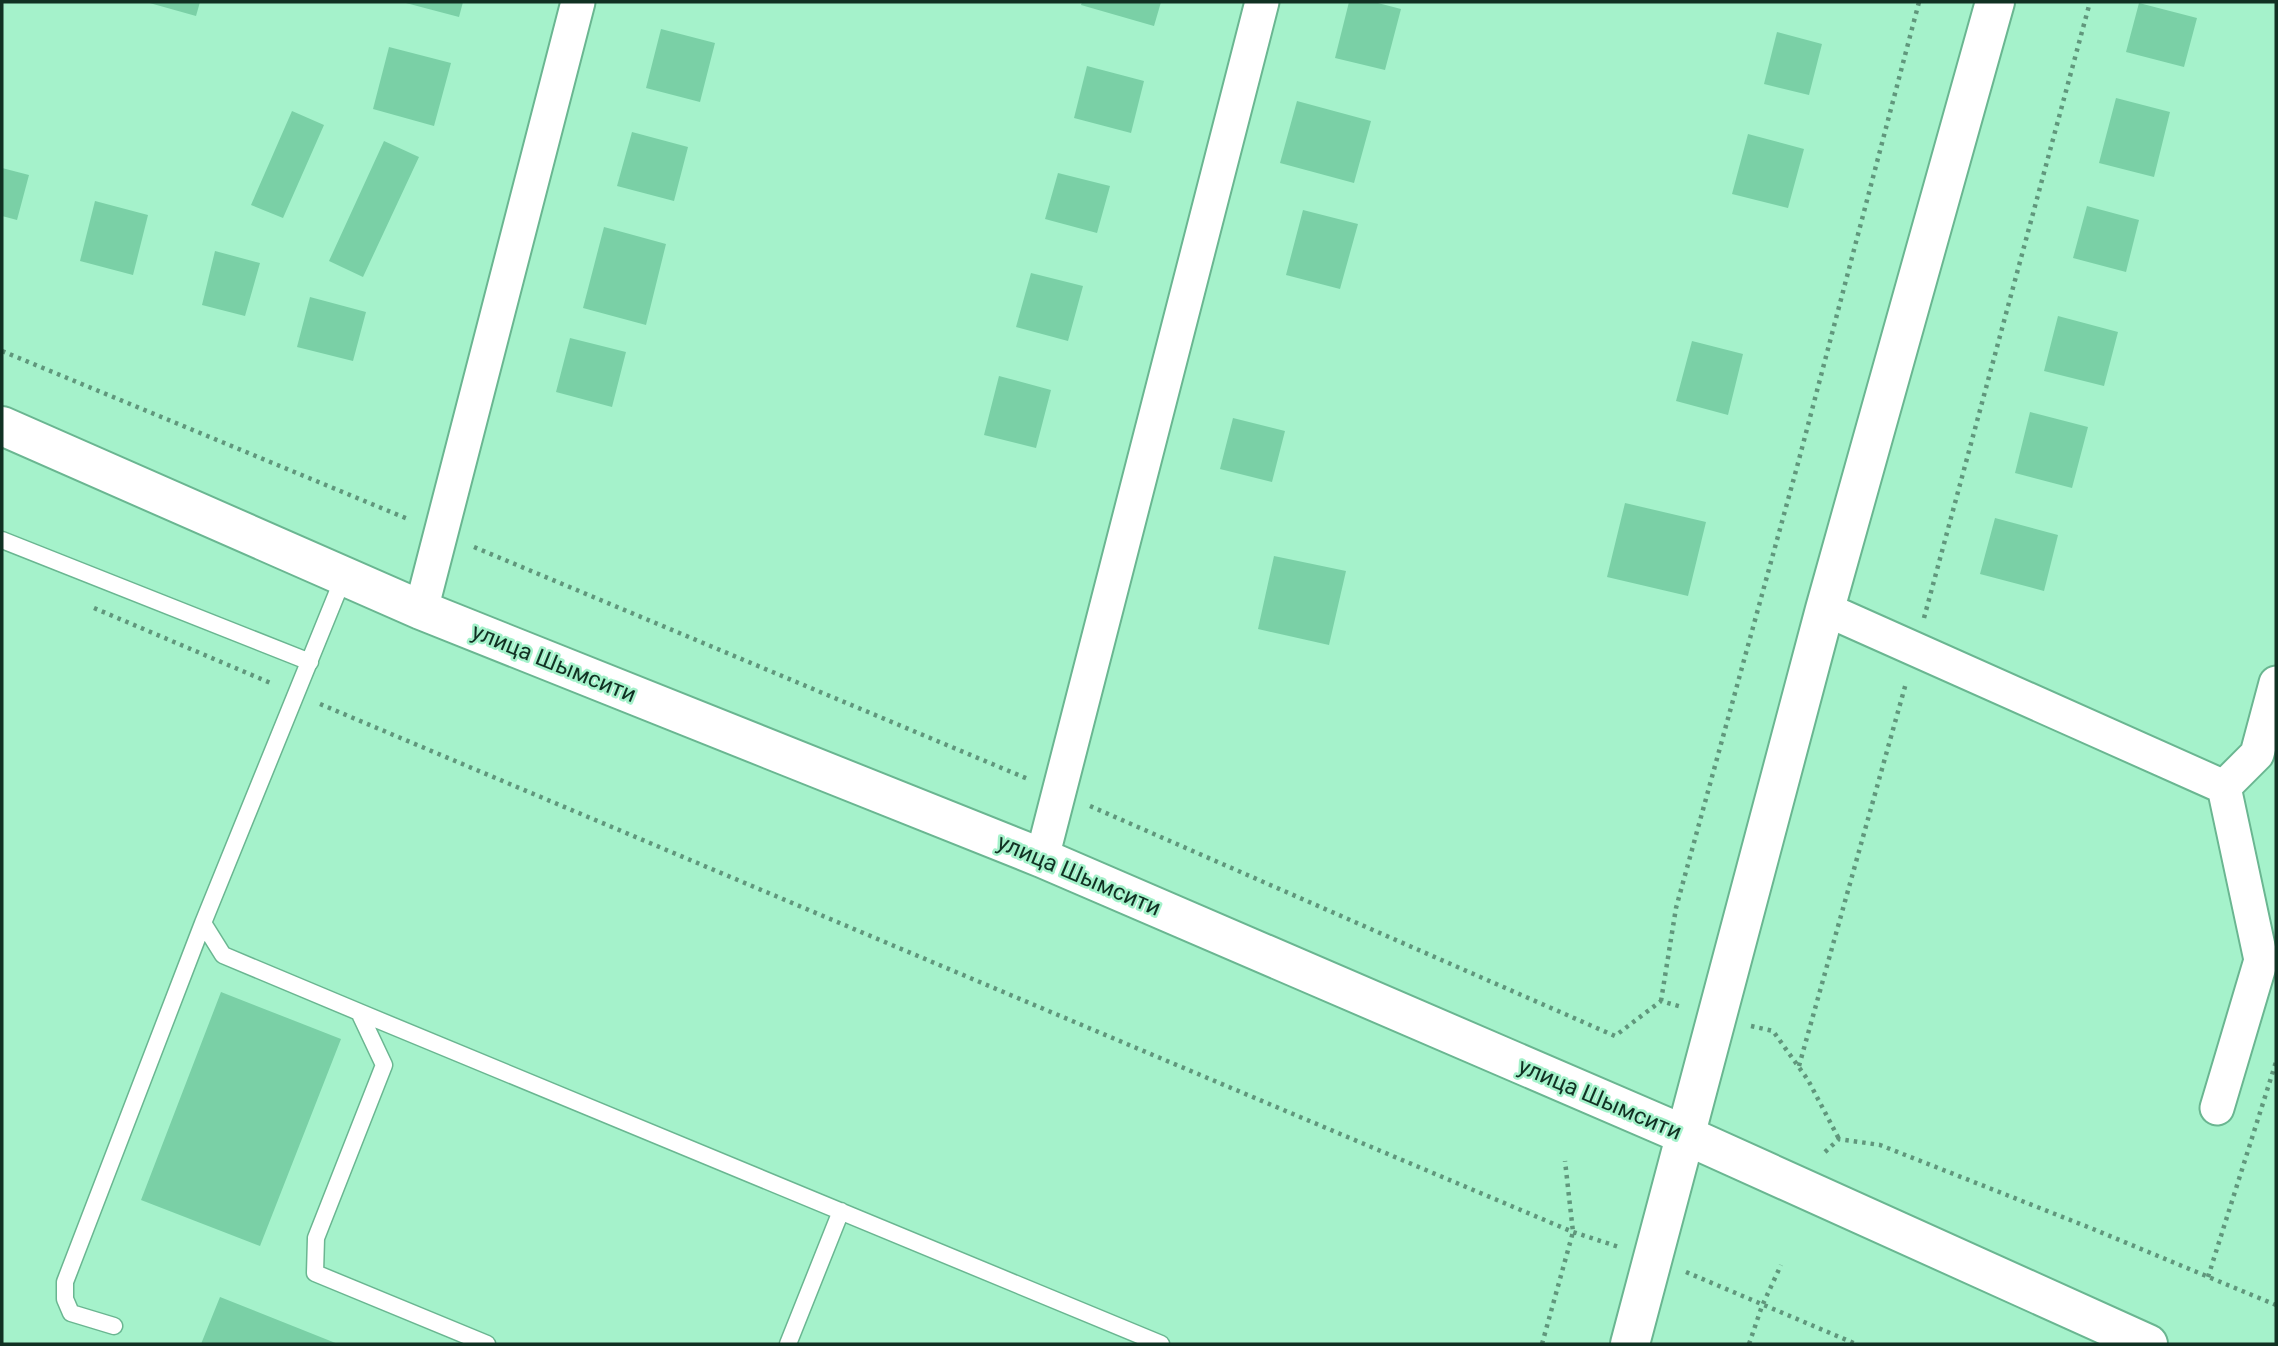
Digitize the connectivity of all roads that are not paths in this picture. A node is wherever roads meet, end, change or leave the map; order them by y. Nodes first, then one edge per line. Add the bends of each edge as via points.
1 (578, 2) edge
2 (1262, 2) edge
3 (1995, 2) edge
4 (2, 426) edge
5 (2, 540) edge
6 (344, 576) junction
7 (1825, 609) junction
8 (421, 610) junction
9 (310, 662) junction
10 (2276, 683) edge
11 (2224, 788) junction
12 (1042, 858) junction
13 (203, 923) junction
14 (359, 1012) junction
15 (2217, 1108) dead end
16 (1685, 1135) junction
17 (841, 1211) junction
18 (114, 1326) dead end
19 (487, 1344) edge
20 (788, 1344) edge
21 (1161, 1344) edge
22 (1630, 1344) edge
23 (2148, 1344) edge

1 - 8 street
2 - 12 street
3 - 7 main road
4 - 6 main road, улица Шымсити
5 - 9 lane
6 - 8 main road, улица Шымсити
6 - 9 lane
7 - 11 street
7 - 16 main road
8 - 12 main road, улица Шымсити
9 - 13 lane
10 - 11 street via 2257,754
11 - 15 street via 2261,960
12 - 16 main road, улица Шымсити
13 - 14 lane via 223,955
13 - 18 lane via 65,1282 71,1313
14 - 17 lane
14 - 19 lane via 384,1065 316,1238 315,1273
16 - 22 main road
16 - 23 main road, улица Шымсити
17 - 20 lane
17 - 21 lane

